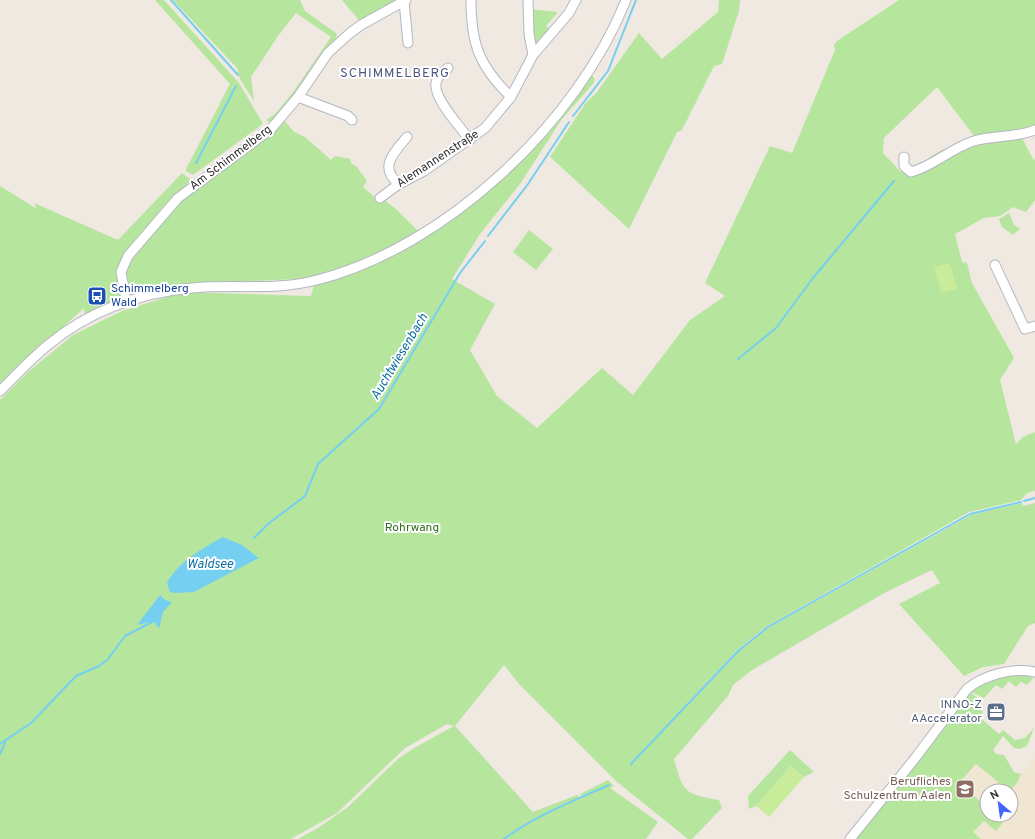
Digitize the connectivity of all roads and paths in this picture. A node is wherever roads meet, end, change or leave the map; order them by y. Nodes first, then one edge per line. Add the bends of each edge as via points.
1 (471, 0) edge
2 (528, 0) edge
3 (576, 0) edge
4 (626, 0) edge
5 (405, 1) edge
6 (408, 43) dead end
7 (533, 55) junction
8 (448, 68) dead end
9 (298, 97) junction
10 (511, 97) junction
11 (352, 120) dead end
12 (1035, 130) edge
13 (407, 137) dead end
14 (470, 140) junction
15 (904, 157) dead end
16 (399, 184) junction
17 (380, 198) dead end
18 (995, 265) dead end
19 (126, 300) junction
20 (1035, 326) edge
21 (0, 390) edge
22 (1035, 672) edge
23 (852, 836) edge

1 - 10 street via 474,38 480,56 493,80
2 - 7 street
3 - 7 street, Alemannenstraße
4 - 19 street via 593,65 542,132 512,164 472,199 411,241 378,259 315,281 278,287 191,288
5 - 6 street, Am Schimmelberg
5 - 9 street, Am Schimmelberg via 350,33 328,53
7 - 10 street, Alemannenstraße
8 - 14 street via 438,77 438,93 446,110
9 - 11 street via 348,116
9 - 19 street, Am Schimmelberg via 270,129 178,198 161,216 128,256 121,272
10 - 14 street, Alemannenstraße via 485,128
12 - 15 street via 1021,136 974,141 924,169 911,172 904,166
13 - 16 street via 390,160 388,168 391,178
14 - 16 street, Alemannenstraße via 424,171
16 - 17 street, Alemannenstraße
18 - 20 street via 1025,329
19 - 21 street via 85,319 50,343
22 - 23 street via 1012,671 975,682 967,689

